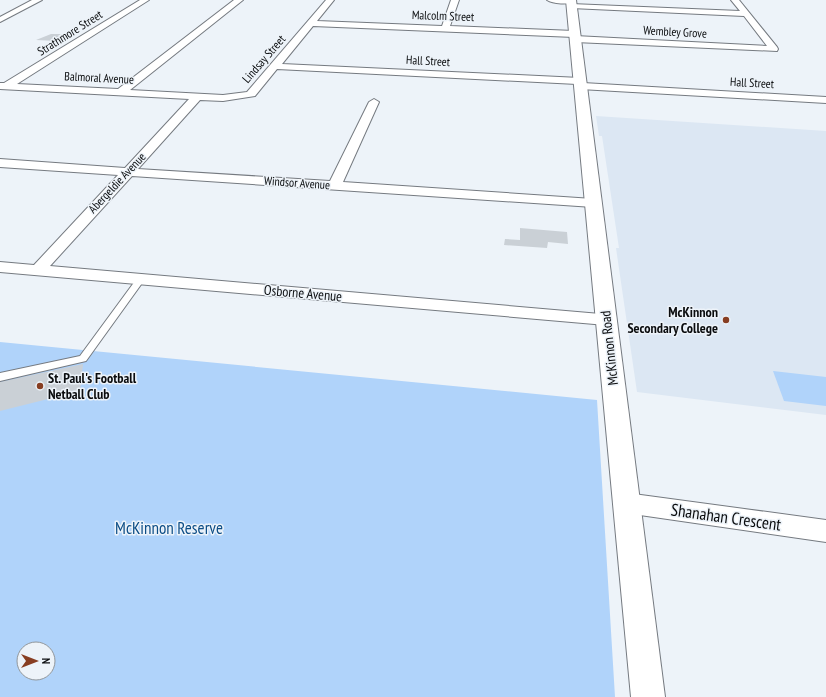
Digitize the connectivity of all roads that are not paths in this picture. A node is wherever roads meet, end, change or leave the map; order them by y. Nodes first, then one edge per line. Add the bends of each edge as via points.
1 (38, 0) edge
2 (145, 0) edge
3 (239, 0) edge
4 (330, 0) edge
5 (455, 0) edge
6 (735, 0) edge
7 (566, 2) edge
8 (746, 14) junction
9 (0, 20) edge
10 (311, 23) junction
11 (445, 28) junction
12 (575, 37) junction
13 (274, 66) junction
14 (580, 83) junction
15 (3, 86) edge
16 (121, 92) junction
17 (197, 97) junction
18 (826, 100) edge
19 (374, 102) dead end
20 (0, 163) edge
21 (128, 171) junction
22 (335, 186) junction
23 (593, 203) junction
24 (0, 267) edge
25 (38, 270) junction
26 (141, 279) junction
27 (606, 319) junction
28 (0, 376) edge
29 (626, 503) junction
30 (826, 531) edge
31 (648, 697) edge

1 - 9 street
2 - 15 street, Strathmore Street
3 - 16 street
4 - 10 street, Lindsay Street
5 - 11 street
6 - 8 street
7 - 8 street
7 - 12 street, McKinnon Road
8 - 12 street, Wembley Grove via 774,50
10 - 11 street, Malcolm Street
10 - 13 street, Lindsay Street
11 - 12 street, Malcolm Street
12 - 14 street, McKinnon Road
13 - 14 street, Hall Street
13 - 17 street, Lindsay Street via 250,94 223,98
14 - 18 street, Hall Street
14 - 23 street, McKinnon Road
15 - 16 street, Balmoral Avenue
16 - 17 street, Balmoral Avenue
17 - 21 street, Abergeldie Avenue
19 - 22 street
20 - 21 street, Windsor Avenue
21 - 22 street, Windsor Avenue
21 - 25 street, Abergeldie Avenue
22 - 23 street, Windsor Avenue
23 - 27 street, McKinnon Road
24 - 25 street, Osborne Avenue
25 - 26 street, Osborne Avenue
26 - 27 street, Osborne Avenue
26 - 28 lane via 84,359
27 - 29 street, McKinnon Road
29 - 30 street, Shanahan Crescent
29 - 31 street, McKinnon Road

